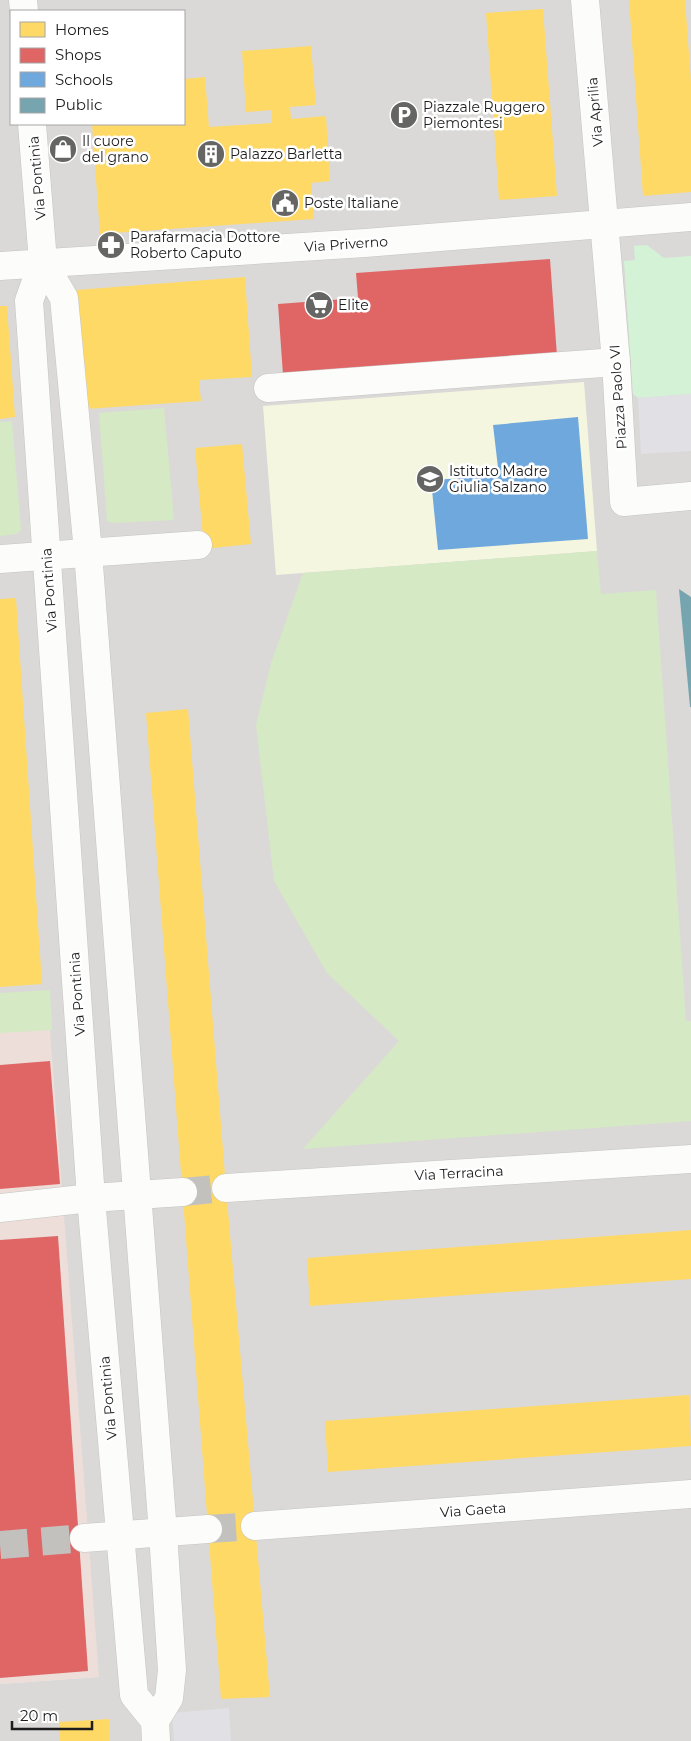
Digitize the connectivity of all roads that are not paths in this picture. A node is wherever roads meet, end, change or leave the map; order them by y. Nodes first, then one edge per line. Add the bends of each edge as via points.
1 (585, 0) edge
2 (32, 125) edge
3 (691, 217) edge
4 (604, 224) junction
5 (43, 262) junction
6 (0, 266) edge
7 (616, 362) junction
8 (268, 388) dead end
9 (691, 496) edge
10 (198, 545) dead end
11 (88, 552) junction
12 (46, 555) junction
13 (0, 559) edge
14 (691, 1159) edge
15 (226, 1188) tunnel mouth
16 (183, 1192) tunnel mouth
17 (136, 1194) junction
18 (91, 1198) junction
19 (0, 1208) edge
20 (691, 1494) edge
21 (255, 1526) tunnel mouth
22 (208, 1529) tunnel mouth
23 (163, 1533) junction
24 (120, 1536) junction
25 (84, 1538) tunnel mouth
26 (156, 1731) edge

1 - 4 street, Via Aprilia
2 - 5 street, Via Pontinia
3 - 4 street, Via Priverno
4 - 5 street, Via Priverno via 365,243
4 - 7 street, Piazza Paolo VI
5 - 6 street, Via Priverno
5 - 11 street, Via Pontinia via 64,298
5 - 12 street, Via Pontinia via 29,301
7 - 8 street
7 - 9 street, Piazza Paolo VI via 624,502
10 - 11 street
11 - 12 street
11 - 17 street, Via Pontinia
12 - 13 street
12 - 18 street, Via Pontinia
14 - 15 street, Via Terracina
16 - 17 street
17 - 18 street
17 - 23 street, Via Pontinia
18 - 19 street
18 - 24 street, Via Pontinia
20 - 21 street, Via Gaeta
22 - 23 street
23 - 24 street
23 - 26 street, Via Pontinia via 172,1670 169,1698
24 - 25 street
24 - 26 street, Via Pontinia via 134,1695

